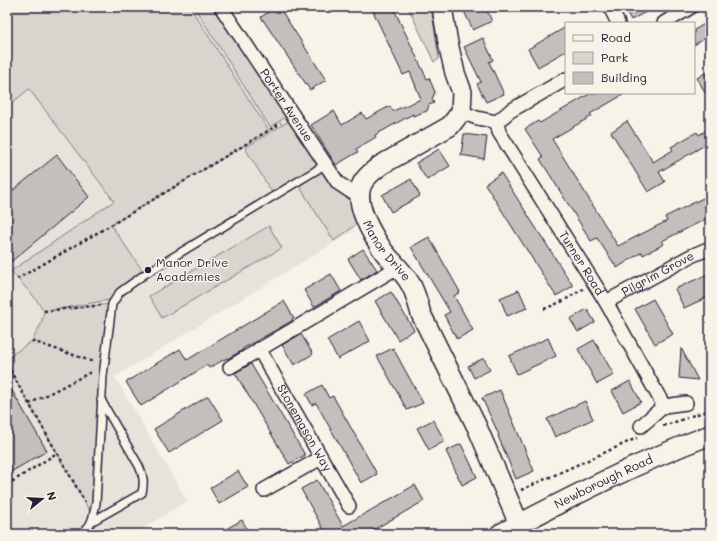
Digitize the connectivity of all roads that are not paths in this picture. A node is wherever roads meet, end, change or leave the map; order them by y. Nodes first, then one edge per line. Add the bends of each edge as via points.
1 (222, 7) edge
2 (442, 7) edge
3 (610, 7) edge
4 (692, 7) edge
5 (618, 22) edge
6 (666, 22) edge
7 (565, 80) edge
8 (461, 112) junction
9 (497, 122) junction
10 (326, 164) junction
11 (360, 193) junction
12 (710, 248) edge
13 (398, 267) junction
14 (606, 302) junction
15 (259, 349) junction
16 (230, 367) dead end
17 (101, 400) junction
18 (686, 403) dead end
19 (664, 406) junction
20 (641, 431) road end
21 (710, 435) edge
22 (321, 458) junction
23 (264, 490) dead end
24 (349, 506) dead end
25 (92, 519) junction
26 (519, 524) junction
27 (80, 534) edge
28 (500, 534) edge

1 - 10 street, Porter Avenue
2 - 8 street via 455,73 462,92
3 - 5 street
4 - 6 street
7 - 9 street
8 - 9 street
8 - 11 street via 450,126 381,165 367,177
9 - 14 street, Turner Road via 500,132
10 - 11 street, Porter Avenue via 338,182 350,191
10 - 17 lane via 145,274 120,292 112,304
11 - 13 street, Manor Drive via 361,208 369,229 384,252
12 - 14 street, Pilgrim Grove
13 - 15 street
13 - 26 street, Manor Drive via 411,285 421,314 477,427
14 - 19 street, Turner Road
15 - 16 street
15 - 22 street, Stonemason Way
17 - 25 lane via 96,503
17 - 25 lane via 139,466 144,480 142,494
18 - 19 street
19 - 20 street
21 - 26 street, Newborough Road via 596,485
22 - 23 street
22 - 24 street, Stonemason Way
25 - 27 lane via 87,530
26 - 28 street, Newborough Road

